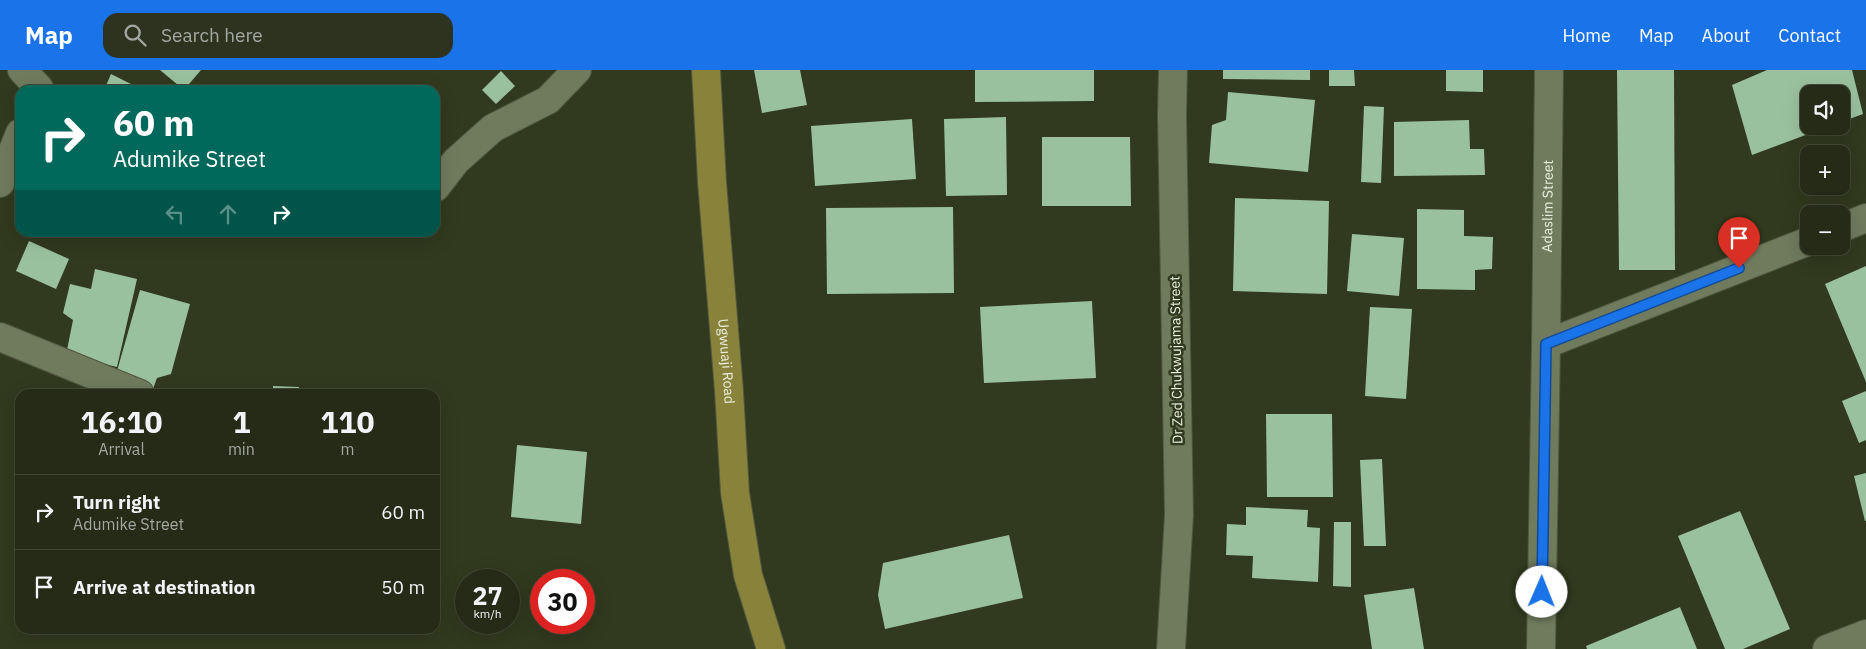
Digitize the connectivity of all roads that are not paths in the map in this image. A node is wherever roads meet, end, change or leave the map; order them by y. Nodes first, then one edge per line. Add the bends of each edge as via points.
1 (577, 70) edge
2 (706, 70) edge
3 (1173, 70) edge
4 (1549, 70) edge
5 (15, 146) edge
6 (440, 182) edge
7 (0, 183) edge
8 (1866, 218) edge
9 (1850, 224) edge
10 (1800, 245) edge
11 (0, 337) edge
12 (1546, 344) junction
13 (128, 389) edge
14 (1866, 634) edge
15 (771, 649) edge
16 (1171, 649) edge
17 (1541, 649) edge
18 (1828, 649) edge

1 - 6 street via 548,100 494,128 456,161
2 - 15 main road, Ugwuaji Road via 734,494 748,575
3 - 16 street, Dr Zed Chukwujama Street via 1179,515
4 - 12 street, Adaslim Street
5 - 7 street
8 - 9 street
10 - 12 street
11 - 13 street
12 - 17 street, Adaslim Street
14 - 18 street

